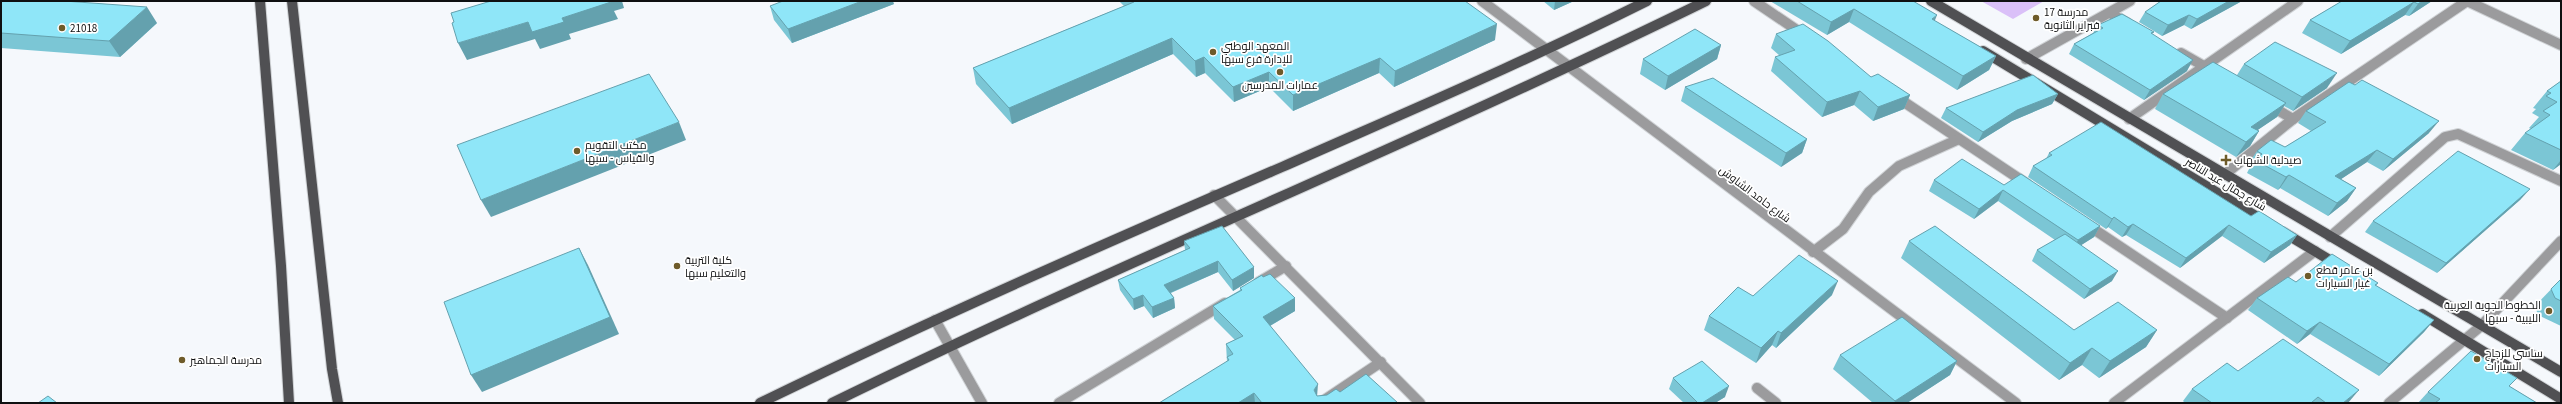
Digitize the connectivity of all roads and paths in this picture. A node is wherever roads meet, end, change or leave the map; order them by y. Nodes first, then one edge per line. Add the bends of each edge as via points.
1 (260, 1) edge
2 (292, 1) edge
3 (1482, 1) edge
4 (1647, 1) edge
5 (1706, 1) edge
6 (1754, 1) edge
7 (1931, 1) edge
8 (2130, 1) edge
9 (2298, 1) edge
10 (2467, 1) edge
11 (2110, 13) junction
12 (2137, 28) edge
13 (1814, 41) edge
14 (2561, 45) edge
15 (1974, 46) edge
16 (2170, 47) edge
17 (1547, 51) junction
18 (2026, 59) junction
19 (2204, 67) junction
20 (1569, 68) junction
21 (2225, 79) edge
22 (1886, 90) edge
23 (2259, 99) edge
24 (2129, 119) junction
25 (2293, 119) junction
26 (1959, 139) junction
27 (2224, 175) junction
28 (2561, 181) edge
29 (2037, 191) edge
30 (1214, 195) junction
31 (1236, 216) junction
32 (2077, 217) edge
33 (2330, 237) junction
34 (2561, 241) edge
35 (2315, 251) junction
36 (1813, 252) junction
37 (1286, 266) junction
38 (2349, 271) edge
39 (1252, 286) edge
40 (1232, 298) edge
41 (2410, 307) edge
42 (2227, 318) junction
43 (935, 320) junction
44 (2481, 326) junction
45 (2464, 339) junction
46 (950, 345) junction
47 (1381, 362) junction
48 (2561, 372) edge
49 (1757, 388) dead end
50 (2561, 399) edge
51 (289, 403) edge
52 (338, 403) edge
53 (760, 403) edge
54 (832, 403) edge
55 (982, 403) edge
56 (1059, 403) edge
57 (1320, 403) edge
58 (1420, 403) edge
59 (1776, 403) edge
60 (2016, 403) edge
61 (2114, 403) edge
62 (2389, 403) edge

1 - 51 main road
2 - 52 main road via 331,362
3 - 17 street, شارع حامد الشاوش
4 - 17 main road
5 - 20 main road
6 - 13 street
7 - 18 main road, شارع جمال عبد الناصر
8 - 11 street
9 - 19 street
10 - 14 street
10 - 25 street
11 - 12 street
11 - 18 street
15 - 35 main road, شارع جمال عبد الناصر
16 - 19 street
17 - 20 street, شارع حامد الشاوش
17 - 30 main road
18 - 24 main road, شارع جمال عبد الناصر
19 - 21 street
19 - 24 street
20 - 31 main road
20 - 36 street, شارع حامد الشاوش
22 - 26 street
23 - 25 street
24 - 27 main road, شارع جمال عبد الناصر
25 - 27 street
26 - 29 street
26 - 36 street via 1899,166 1869,192 1843,229
27 - 33 main road, شارع جمال عبد الناصر
28 - 33 street via 2458,134 2445,137
30 - 31 street
30 - 43 main road
31 - 37 street
31 - 46 main road
32 - 42 street
33 - 44 main road, شارع جمال عبد الناصر
34 - 44 street
35 - 38 main road, شارع جمال عبد الناصر
35 - 42 street
36 - 60 street, شارع حامد الشاوش
37 - 39 street
37 - 47 street
40 - 56 street
41 - 45 main road
42 - 61 street
43 - 46 street
43 - 53 main road
44 - 45 street
44 - 48 main road, شارع جمال عبد الناصر
45 - 50 main road
45 - 62 street
46 - 54 main road
46 - 55 street
47 - 57 street
47 - 58 street
49 - 59 street

